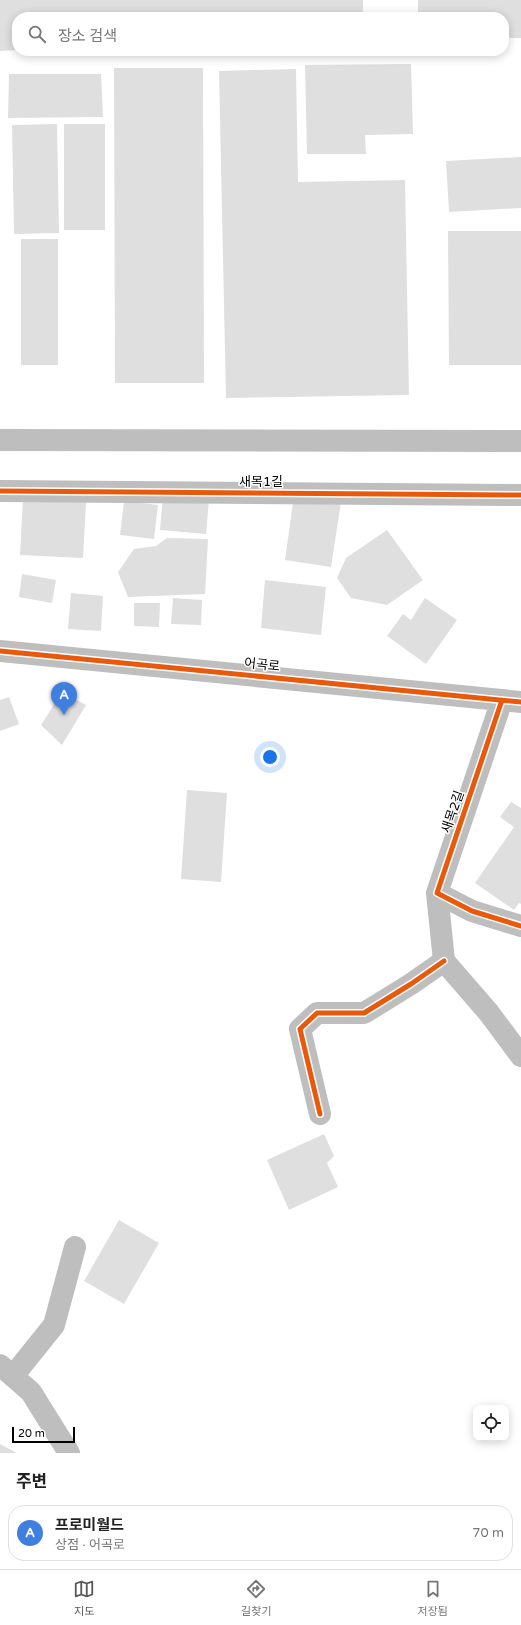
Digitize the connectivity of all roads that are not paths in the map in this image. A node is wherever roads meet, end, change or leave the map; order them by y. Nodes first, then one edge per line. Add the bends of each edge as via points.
1 (0, 440) edge
2 (521, 441) edge
3 (0, 491) edge
4 (521, 495) edge
5 (0, 651) edge
6 (512, 701) edge
7 (437, 893) junction
8 (521, 926) edge
9 (444, 961) junction
10 (521, 1056) edge
11 (320, 1114) dead end
12 (75, 1247) dead end
13 (6, 1370) edge
14 (69, 1453) edge

1 - 2 street
3 - 4 street, 새목1길
5 - 6 street, 어곡로
6 - 7 street, 새목2길
7 - 8 street via 472,911
7 - 9 street, 새목2길
9 - 10 street via 489,1013
9 - 11 street via 364,1013 317,1013 300,1029
12 - 13 street via 54,1325
13 - 14 street via 31,1392

